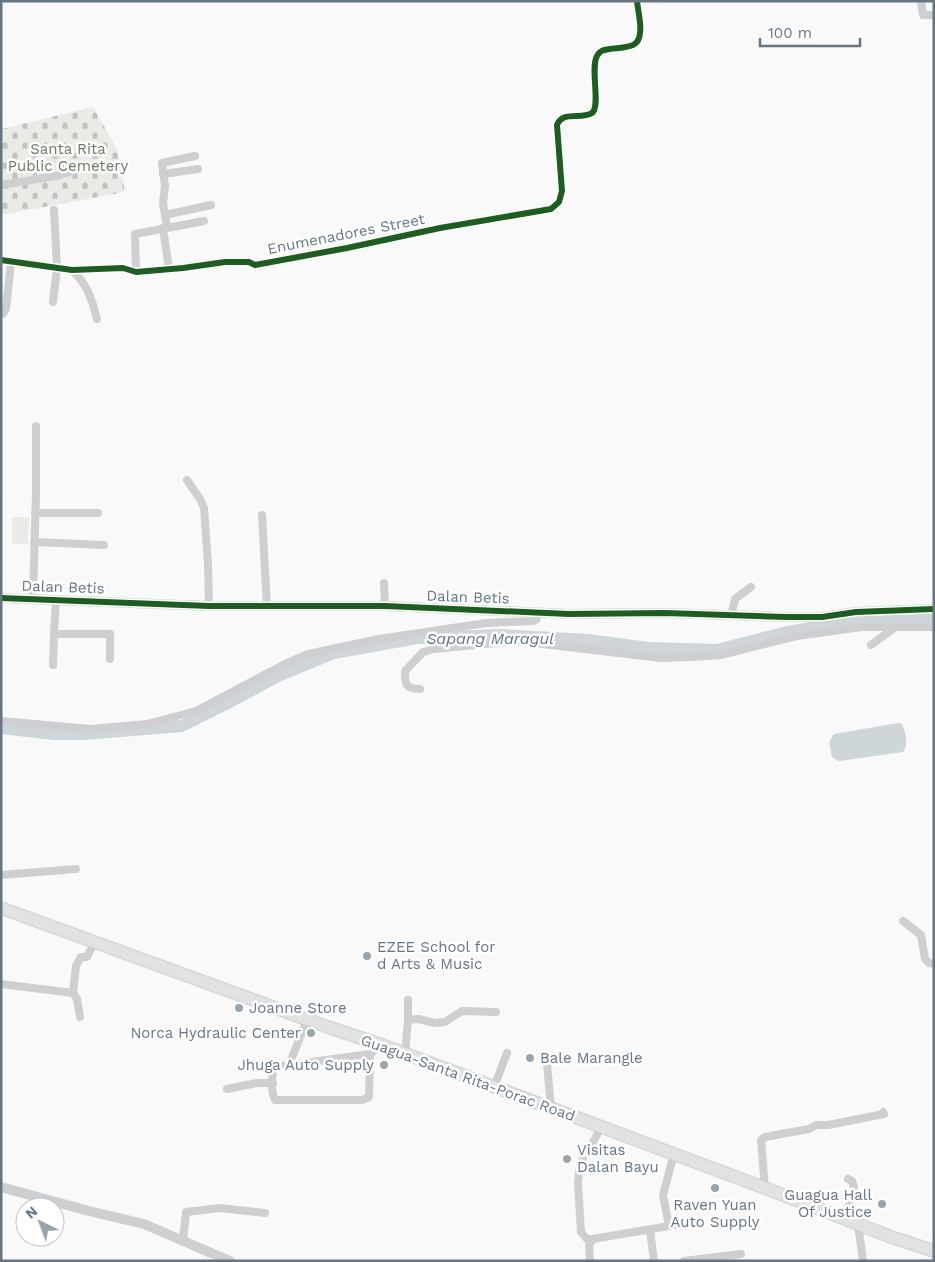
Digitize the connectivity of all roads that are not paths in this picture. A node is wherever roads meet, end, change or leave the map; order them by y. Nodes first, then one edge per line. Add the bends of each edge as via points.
1 (637, 1) edge
2 (921, 1) edge
3 (934, 15) edge
4 (195, 156) dead end
5 (86, 167) dead end
6 (198, 169) dead end
7 (163, 174) junction
8 (1, 185) edge
9 (211, 205) dead end
10 (54, 210) dead end
11 (165, 215) junction
12 (204, 221) dead end
13 (165, 228) junction
14 (1, 260) edge
15 (12, 262) junction
16 (57, 268) junction
17 (169, 269) junction
18 (72, 270) junction
19 (136, 272) junction
20 (53, 302) dead end
21 (3, 314) dead end
22 (97, 319) dead end
23 (36, 426) dead end
24 (187, 480) dead end
25 (35, 513) junction
26 (98, 513) dead end
27 (262, 515) dead end
28 (34, 542) junction
29 (104, 545) dead end
30 (384, 583) dead end
31 (751, 587) dead end
32 (1, 598) edge
33 (33, 599) junction
34 (56, 599) junction
35 (209, 606) junction
36 (385, 606) junction
37 (267, 607) junction
38 (934, 609) edge
39 (539, 612) junction
40 (731, 616) junction
41 (934, 627) edge
42 (894, 628) junction
43 (54, 634) junction
44 (870, 645) dead end
45 (110, 659) dead end
46 (53, 665) dead end
47 (420, 689) dead end
48 (1, 721) edge
49 (76, 869) dead end
50 (1, 875) edge
51 (1, 908) edge
52 (903, 921) dead end
53 (94, 943) junction
54 (934, 964) edge
55 (1, 984) edge
56 (73, 993) junction
57 (408, 1000) dead end
58 (496, 1012) dead end
59 (80, 1017) dead end
60 (308, 1020) junction
61 (408, 1020) junction
62 (382, 1045) junction
63 (507, 1053) dead end
64 (370, 1054) junction
65 (405, 1054) junction
66 (547, 1063) dead end
67 (288, 1064) junction
68 (273, 1083) junction
69 (494, 1087) junction
70 (227, 1089) dead end
71 (551, 1108) junction
72 (883, 1112) dead end
73 (601, 1127) junction
74 (674, 1154) junction
75 (848, 1179) dead end
76 (1, 1187) edge
77 (765, 1188) junction
78 (265, 1213) dead end
79 (844, 1218) junction
80 (696, 1221) dead end
81 (858, 1224) junction
82 (669, 1226) junction
83 (650, 1230) junction
84 (593, 1239) junction
85 (183, 1240) junction
86 (934, 1251) edge
87 (741, 1254) dead end
88 (230, 1261) edge
89 (590, 1261) edge
90 (654, 1261) edge
91 (684, 1261) edge
92 (863, 1261) edge

1 - 17 street, Enumenadores Street via 639,39 628,47 602,50 596,58 594,110 559,120 562,198 554,207 255,265 225,262
2 - 3 street via 923,15
4 - 7 street via 164,162
5 - 8 street via 56,176
6 - 7 street
7 - 11 street
9 - 11 street
10 - 16 street
11 - 13 street
12 - 13 street
13 - 17 street
13 - 19 street via 135,234
14 - 15 street, Enumenadores Street
15 - 16 street, Enumenadores Street
15 - 21 street
16 - 18 street, Enumenadores Street
16 - 20 street
17 - 19 street, Enumenadores Street
18 - 19 street, Enumenadores Street via 123,268
18 - 22 street via 89,292
23 - 25 street
24 - 35 street via 204,508
25 - 26 street
25 - 28 street
27 - 37 street
28 - 29 street
28 - 33 street
30 - 36 street
31 - 40 street via 735,599
32 - 33 street, Dalan Betis
33 - 34 street, Dalan Betis
34 - 35 street, Dalan Betis
34 - 43 street
35 - 37 street, Dalan Betis
36 - 37 street, Dalan Betis
36 - 39 street, Dalan Betis
38 - 40 street, Dalan Betis via 822,616
39 - 40 street, Dalan Betis
39 - 48 street via 534,621 486,623 379,639 308,654 196,711 147,724 91,729
41 - 42 street
42 - 44 street
42 - 47 street via 862,628 797,636 721,655 692,657 660,658 517,641 434,649 423,652 405,671 408,687
43 - 45 street via 110,634
43 - 46 street
49 - 50 street
51 - 53 main road, Guagua-Santa Rita-Porac Road
52 - 54 street via 921,935 925,960
53 - 56 street via 87,957 81,957 76,966
53 - 60 main road, Guagua-Santa Rita-Porac Road
55 - 56 street
56 - 59 street
57 - 61 street
58 - 61 street via 462,1011 445,1022 435,1023
60 - 62 main road, Guagua-Santa Rita-Porac Road
60 - 67 street
61 - 65 street
62 - 64 street
62 - 65 main road, Guagua-Santa Rita-Porac Road
63 - 69 street
64 - 67 street
64 - 68 street via 369,1097 362,1100 275,1100
65 - 69 main road, Guagua-Santa Rita-Porac Road
66 - 71 street
67 - 68 street via 275,1067
68 - 70 street
69 - 71 main road, Guagua-Santa Rita-Porac Road
71 - 73 main road, Guagua-Santa Rita-Porac Road
72 - 77 street via 765,1137 761,1140
73 - 74 main road, Guagua-Santa Rita-Porac Road
73 - 84 street via 585,1153 578,1183 581,1232 587,1239
74 - 77 main road, Guagua-Santa Rita-Porac Road
74 - 82 street via 663,1195
75 - 79 street via 854,1187
76 - 85 street via 144,1224
77 - 79 main road, Guagua-Santa Rita-Porac Road
78 - 85 street via 220,1208 186,1212
79 - 81 main road, Guagua-Santa Rita-Porac Road
80 - 82 street
81 - 86 main road, Guagua-Santa Rita-Porac Road
81 - 92 street
82 - 83 street
83 - 84 street
83 - 90 street
84 - 89 street via 589,1245
85 - 88 street
87 - 91 street

